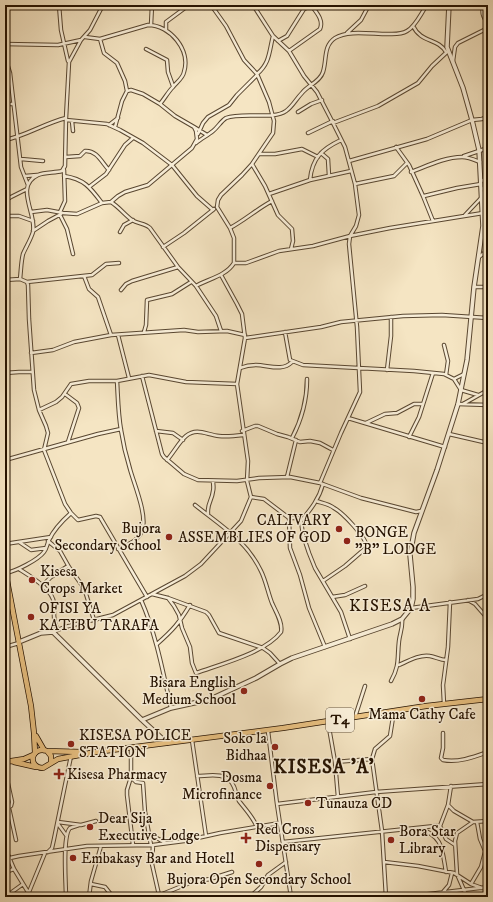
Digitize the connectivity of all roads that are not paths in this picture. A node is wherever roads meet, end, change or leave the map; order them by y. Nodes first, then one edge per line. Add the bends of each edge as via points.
1 (59, 5) edge
2 (103, 5) edge
3 (152, 5) edge
4 (190, 5) edge
5 (211, 5) edge
6 (253, 5) edge
7 (312, 5) edge
8 (369, 5) edge
9 (427, 5) edge
10 (449, 5) edge
11 (484, 5) edge
12 (166, 22) junction
13 (488, 23) edge
14 (151, 25) junction
15 (158, 26) junction
16 (413, 26) junction
17 (488, 28) edge
18 (166, 30) junction
19 (347, 34) junction
20 (273, 36) junction
21 (84, 37) junction
22 (100, 39) junction
23 (81, 40) junction
24 (278, 41) junction
25 (63, 43) junction
26 (5, 44) edge
27 (146, 48) dead end
28 (447, 51) junction
29 (289, 52) junction
30 (5, 57) edge
31 (68, 62) junction
32 (453, 62) junction
33 (257, 75) junction
34 (173, 86) junction
35 (312, 86) junction
36 (127, 91) junction
37 (322, 100) junction
38 (5, 104) edge
39 (13, 104) junction
40 (160, 104) junction
41 (298, 112) dead end
42 (281, 114) junction
43 (273, 115) junction
44 (488, 116) edge
45 (118, 118) junction
46 (66, 119) junction
47 (472, 120) junction
48 (72, 121) junction
49 (274, 121) junction
50 (333, 122) junction
51 (109, 124) junction
52 (115, 127) junction
53 (194, 127) junction
54 (199, 129) junction
55 (73, 131) dead end
56 (308, 133) dead end
57 (197, 135) junction
58 (207, 135) junction
59 (18, 137) junction
60 (133, 138) junction
61 (5, 140) edge
62 (341, 140) junction
63 (196, 143) junction
64 (396, 147) junction
65 (488, 148) edge
66 (479, 150) junction
67 (321, 153) junction
68 (259, 154) junction
69 (66, 157) junction
70 (318, 157) junction
71 (462, 157) junction
72 (21, 159) junction
73 (43, 160) dead end
74 (167, 161) junction
75 (349, 161) junction
76 (481, 162) junction
77 (406, 163) junction
78 (252, 164) junction
79 (172, 165) junction
80 (167, 168) junction
81 (64, 170) junction
82 (109, 170) junction
83 (351, 171) junction
84 (412, 172) junction
85 (38, 175) junction
86 (25, 176) junction
87 (64, 176) junction
88 (329, 176) junction
89 (310, 180) junction
90 (482, 182) junction
91 (354, 184) junction
92 (488, 184) edge
93 (28, 185) junction
94 (90, 187) junction
95 (27, 189) junction
96 (482, 189) junction
97 (20, 193) junction
98 (269, 194) junction
99 (26, 196) junction
100 (423, 196) junction
101 (482, 197) junction
102 (5, 201) edge
103 (272, 201) junction
104 (111, 202) junction
105 (102, 203) junction
106 (217, 206) junction
107 (213, 210) junction
108 (32, 212) junction
109 (61, 213) junction
110 (484, 213) junction
111 (465, 215) junction
112 (5, 216) edge
113 (133, 220) junction
114 (433, 221) junction
115 (33, 222) junction
116 (230, 228) junction
117 (33, 232) junction
118 (120, 232) dead end
119 (350, 236) junction
120 (163, 247) junction
121 (291, 249) junction
122 (488, 250) edge
123 (73, 254) dead end
124 (479, 256) junction
125 (119, 263) dead end
126 (234, 263) junction
127 (178, 267) junction
128 (220, 275) junction
129 (84, 276) junction
130 (20, 279) junction
131 (5, 280) edge
132 (27, 282) junction
133 (191, 282) junction
134 (196, 286) junction
135 (474, 286) junction
136 (488, 287) edge
137 (121, 290) dead end
138 (391, 317) junction
139 (471, 318) junction
140 (488, 318) edge
141 (356, 320) junction
142 (221, 331) junction
143 (144, 332) junction
144 (285, 332) junction
145 (111, 335) junction
146 (118, 335) junction
147 (245, 336) junction
148 (444, 345) dead end
149 (31, 353) junction
150 (292, 362) junction
151 (240, 368) junction
152 (358, 368) junction
153 (387, 370) junction
154 (32, 372) junction
155 (433, 373) junction
156 (5, 374) edge
157 (464, 374) junction
158 (446, 375) junction
159 (142, 376) junction
160 (129, 378) junction
161 (307, 379) dead end
162 (454, 379) junction
163 (117, 381) junction
164 (237, 384) junction
165 (461, 390) junction
166 (488, 390) edge
167 (65, 394) junction
168 (478, 395) junction
169 (423, 404) junction
170 (460, 404) junction
171 (488, 405) edge
172 (39, 410) junction
173 (348, 418) junction
174 (366, 424) junction
175 (121, 429) junction
176 (242, 431) junction
177 (156, 432) junction
178 (449, 434) junction
179 (243, 435) junction
180 (409, 437) junction
181 (292, 438) junction
182 (183, 440) junction
183 (296, 440) junction
184 (68, 442) junction
185 (488, 443) edge
186 (445, 448) junction
187 (44, 450) junction
188 (334, 450) junction
189 (5, 460) edge
190 (167, 460) junction
191 (287, 477) junction
192 (213, 481) junction
193 (247, 481) junction
194 (321, 483) junction
195 (251, 497) junction
196 (316, 501) junction
197 (195, 505) dead end
198 (422, 511) junction
199 (71, 513) junction
200 (208, 515) junction
201 (289, 518) junction
202 (301, 521) junction
203 (231, 532) junction
204 (51, 537) junction
205 (48, 541) junction
206 (19, 542) junction
207 (5, 544) edge
208 (46, 548) junction
209 (118, 549) junction
210 (68, 566) junction
211 (19, 569) junction
212 (5, 572) edge
213 (323, 581) junction
214 (6, 582) edge
215 (42, 586) junction
216 (365, 586) dead end
217 (152, 594) junction
218 (488, 594) edge
219 (147, 596) junction
220 (332, 597) junction
221 (338, 597) junction
222 (168, 598) junction
223 (141, 600) junction
224 (468, 600) junction
225 (335, 602) junction
226 (450, 602) junction
227 (190, 606) junction
228 (12, 607) junction
229 (5, 608) edge
230 (411, 608) junction
231 (402, 619) junction
232 (488, 619) edge
233 (94, 620) junction
234 (180, 621) junction
235 (57, 629) junction
236 (53, 632) junction
237 (350, 639) junction
238 (19, 642) junction
239 (270, 643) junction
240 (156, 644) junction
241 (5, 647) edge
242 (325, 647) junction
243 (263, 648) junction
244 (270, 653) junction
245 (446, 660) junction
246 (280, 664) junction
247 (398, 665) junction
248 (391, 681) dead end
249 (365, 686) dead end
250 (488, 699) edge
251 (444, 704) junction
252 (171, 708) junction
253 (394, 711) junction
254 (355, 718) junction
255 (142, 720) junction
256 (328, 722) junction
257 (268, 730) junction
258 (34, 733) junction
259 (443, 733) dead end
260 (192, 740) junction
261 (167, 742) junction
262 (131, 747) junction
263 (46, 750) junction
264 (96, 752) junction
265 (488, 752) edge
266 (34, 754) junction
267 (71, 756) junction
268 (372, 758) junction
269 (7, 762) edge
270 (335, 762) junction
271 (51, 763) junction
272 (37, 767) junction
273 (5, 770) edge
274 (197, 776) junction
275 (131, 778) junction
276 (488, 784) edge
277 (451, 786) junction
278 (376, 792) junction
279 (338, 797) junction
280 (277, 804) junction
281 (448, 805) junction
282 (9, 808) junction
283 (5, 810) edge
284 (96, 821) dead end
285 (488, 821) edge
286 (473, 822) junction
287 (477, 822) junction
288 (58, 823) junction
289 (280, 823) junction
290 (79, 825) junction
291 (440, 826) junction
292 (256, 827) junction
293 (415, 827) junction
294 (382, 832) junction
295 (149, 834) junction
296 (67, 835) junction
297 (206, 836) junction
298 (16, 840) dead end
299 (283, 842) junction
300 (166, 843) junction
301 (133, 845) junction
302 (152, 845) junction
303 (455, 845) junction
304 (101, 846) junction
305 (5, 848) edge
306 (66, 849) junction
307 (485, 851) junction
308 (6, 852) edge
309 (47, 852) junction
310 (10, 858) junction
311 (488, 858) edge
312 (286, 862) junction
313 (384, 862) junction
314 (14, 868) junction
315 (5, 872) edge
316 (232, 872) dead end
317 (446, 872) junction
318 (452, 873) junction
319 (457, 874) junction
320 (23, 884) junction
321 (91, 884) junction
322 (471, 884) junction
323 (488, 887) edge
324 (482, 888) junction
325 (464, 890) junction
326 (28, 892) junction
327 (443, 893) junction
328 (159, 896) junction
329 (5, 897) edge
330 (31, 897) edge
331 (66, 897) edge
332 (89, 897) edge
333 (113, 897) edge
334 (155, 897) edge
335 (250, 897) edge
336 (291, 897) edge
337 (386, 897) edge
338 (404, 897) edge
339 (467, 897) edge

1 - 25 street
2 - 21 street
3 - 14 street
4 - 12 street
5 - 33 street via 226,26 244,60
6 - 20 street
7 - 24 street via 304,9 287,36
7 - 29 street via 322,23 320,29
8 - 19 street via 361,20
9 - 16 street
10 - 28 street
11 - 13 street via 482,14
12 - 15 street
12 - 18 street
14 - 15 street
14 - 22 street
15 - 18 street
16 - 19 street via 402,34
16 - 28 street via 422,37 441,45
17 - 32 street via 458,43
18 - 34 street via 181,46 185,60 183,76
19 - 35 street via 330,43 323,74
20 - 24 street
20 - 33 street via 268,60
21 - 22 street
21 - 23 street
22 - 36 street via 104,53 118,63
23 - 25 street
23 - 31 street
24 - 29 street
25 - 26 street
25 - 31 street
27 - 34 street via 167,60
28 - 32 street
28 - 50 street via 414,86 378,106
29 - 35 street
30 - 39 street via 10,73
31 - 46 street
32 - 47 street
33 - 43 street via 270,102
33 - 54 street via 229,105 208,117
34 - 40 street
35 - 37 street
35 - 42 street
36 - 40 street via 143,94
36 - 45 street
37 - 41 street
37 - 50 street
38 - 39 street
39 - 59 street
40 - 53 street
42 - 43 street
42 - 49 street
43 - 49 street
43 - 58 street via 224,119
44 - 47 street
45 - 51 street
45 - 52 street
46 - 48 street
46 - 59 street via 49,123
46 - 69 street
47 - 64 street via 427,139
47 - 66 street
48 - 51 street
48 - 55 street
49 - 68 street via 273,133
50 - 56 street
50 - 62 street
51 - 52 street
52 - 60 street
53 - 54 street
53 - 57 street
54 - 57 street
54 - 58 street
57 - 63 street
58 - 63 street
59 - 61 street
59 - 72 street
60 - 74 street
60 - 82 street via 125,145
62 - 67 street via 329,145
62 - 75 street
63 - 79 street
64 - 75 street
64 - 77 street
65 - 66 street
66 - 71 street
66 - 76 street
67 - 70 street
67 - 88 street via 328,159
68 - 70 street via 302,149
68 - 78 street
69 - 81 street
69 - 82 street via 92,152
70 - 89 street via 312,167
71 - 76 street
71 - 84 street
72 - 73 street
72 - 86 street
74 - 79 street
74 - 80 street
75 - 83 street
76 - 90 street
77 - 84 street
77 - 91 street via 394,176
78 - 98 street
78 - 106 street via 221,194
79 - 80 street
79 - 107 street via 197,196
80 - 104 street via 148,184 124,192
81 - 85 street
81 - 87 street
82 - 94 street
83 - 88 street
83 - 91 street
84 - 100 street
85 - 86 street
85 - 93 street
86 - 93 street
87 - 94 street via 80,180
87 - 109 street via 65,201
88 - 89 street
89 - 98 street
90 - 92 street
90 - 96 street
90 - 100 street
91 - 119 street via 359,215
92 - 96 street
93 - 95 street
94 - 105 street
95 - 97 street
95 - 99 street
96 - 101 street
97 - 99 street
97 - 102 street
98 - 103 street
99 - 108 street
100 - 114 street
101 - 110 street
101 - 111 street
103 - 116 street
103 - 121 street via 278,216 292,229
104 - 105 street
104 - 113 street
105 - 109 street via 80,213
106 - 107 street
106 - 116 street
107 - 120 street
108 - 109 street via 46,210
108 - 115 street
109 - 117 street
109 - 123 street
110 - 111 street
110 - 124 street
111 - 114 street
112 - 115 street via 19,216
113 - 118 street via 124,225
113 - 120 street via 148,226
114 - 119 street
115 - 117 street
116 - 126 street via 234,238
117 - 130 street via 23,256
119 - 121 street
119 - 141 street via 348,244
120 - 127 street
121 - 126 street via 246,263
122 - 124 street
124 - 135 street
125 - 129 street via 109,263 92,275
126 - 128 street
127 - 133 street
127 - 137 street via 132,281
128 - 134 street
128 - 147 street via 242,314
129 - 132 street
129 - 145 street via 89,288 98,297
130 - 131 street
130 - 132 street
132 - 149 street
133 - 134 street
133 - 143 street via 172,294 147,300
134 - 142 street via 213,312
135 - 136 street
135 - 139 street
138 - 139 street via 426,315
138 - 141 street
138 - 153 street
139 - 140 street
139 - 157 street
141 - 144 street
141 - 152 street
142 - 143 street
142 - 147 street
143 - 146 street
144 - 147 street
144 - 150 street
145 - 146 street
145 - 149 street
146 - 160 street
147 - 151 street
148 - 158 street via 448,361
149 - 154 street
150 - 151 street via 278,368 256,365
150 - 152 street
151 - 164 street
152 - 153 street
152 - 173 street via 360,392
153 - 155 street
154 - 156 street
154 - 172 street
155 - 158 street
155 - 169 street
157 - 162 street
157 - 165 street
158 - 162 street
159 - 160 street
159 - 164 street via 186,382
159 - 177 street
160 - 163 street
161 - 181 street via 305,405
162 - 165 street
163 - 167 street via 75,383
163 - 175 street
164 - 176 street
165 - 168 street
165 - 170 street
166 - 168 street
167 - 172 street via 56,402
167 - 184 street via 77,403 79,408
168 - 170 street
169 - 174 street via 414,404 397,413 385,414
169 - 180 street
170 - 171 street
170 - 178 street
172 - 187 street via 48,433
173 - 174 street
173 - 188 street
174 - 180 street
175 - 184 street
175 - 209 street via 144,525 136,539
176 - 179 street
176 - 181 street via 258,426
177 - 182 street via 173,434
177 - 190 street via 162,454
178 - 185 street
178 - 186 street
179 - 182 street via 217,436 201,431 192,432
179 - 193 street via 248,461
180 - 186 street
181 - 183 street
182 - 190 street
183 - 188 street via 320,442
183 - 191 street
184 - 187 street
186 - 198 street
187 - 189 street
187 - 199 street
188 - 194 street
190 - 192 street via 191,477
191 - 193 street
191 - 194 street
192 - 193 street
192 - 200 street via 214,491 209,500
193 - 195 street
194 - 196 street via 320,496
194 - 198 street via 361,498 416,512
195 - 201 street via 264,499
195 - 203 street via 241,521
196 - 202 street
196 - 213 street via 328,504 339,511 367,544 367,547 345,566
197 - 200 street
198 - 230 street via 410,555 413,587
199 - 204 street
199 - 209 street via 78,520 98,516
200 - 203 street
201 - 202 street via 298,518
201 - 242 street via 290,548 309,608
202 - 213 street via 307,547
203 - 217 street via 197,567
203 - 239 street via 255,560 280,622 281,632
204 - 205 street
204 - 206 street
205 - 208 street
205 - 210 street via 60,551
206 - 207 street
206 - 208 street via 31,550
208 - 211 street via 40,556
209 - 219 street
210 - 215 street
210 - 233 street via 86,594
211 - 212 street
211 - 215 street
212 - 214 main road
213 - 220 street
214 - 228 main road
215 - 235 street via 53,598
216 - 221 street
217 - 219 street
217 - 222 street
218 - 224 street
219 - 223 street
220 - 221 street
220 - 225 street
221 - 225 street
222 - 227 street
222 - 234 street
223 - 233 street via 113,615
223 - 240 street
224 - 226 street
224 - 232 street via 476,604
225 - 237 street
226 - 230 street
226 - 245 street
227 - 234 street
227 - 243 street via 208,614 219,633
228 - 229 street
228 - 238 main road
230 - 231 street
231 - 237 street
231 - 247 street
233 - 235 street
234 - 240 street
234 - 243 street via 196,673
235 - 236 street
236 - 238 street via 41,633
236 - 255 street
237 - 242 street
238 - 241 street
238 - 258 main road
239 - 243 street
239 - 244 street
240 - 252 street
242 - 246 street
243 - 244 street
244 - 246 street
245 - 247 street via 423,656
245 - 251 street
246 - 252 street via 214,697
247 - 248 street
249 - 254 street
250 - 251 main road, T4
251 - 253 main road, T4
252 - 255 street
253 - 254 main road, T4
253 - 268 street via 390,736 375,748
254 - 256 main road, T4
255 - 261 street
256 - 257 main road, T4
256 - 270 street
257 - 260 main road, T4
257 - 280 street
258 - 263 main road
258 - 266 main road
259 - 265 street via 443,760 450,762
260 - 261 main road, T4
260 - 274 street
261 - 262 main road, T4
262 - 264 main road, T4
262 - 275 street
263 - 264 main road, T4
263 - 266 main road, T4
263 - 271 main road via 51,756
264 - 267 main road, T4
266 - 269 main road, T4
266 - 272 main road via 33,762
267 - 271 main road, T4
267 - 288 street
268 - 270 street
268 - 278 street
269 - 272 main road, T4
270 - 279 street
271 - 272 main road, T4 via 46,768
273 - 282 street via 12,798
274 - 292 street via 220,776 229,780 237,797 252,816
274 - 297 street
275 - 295 street via 144,783
275 - 301 street via 127,795
276 - 277 street
277 - 278 street
277 - 281 street
278 - 279 street
278 - 294 street
279 - 280 street
280 - 289 street
281 - 286 street
281 - 291 street
282 - 283 street
282 - 298 street
284 - 290 street
285 - 287 street
286 - 287 street
286 - 303 street via 456,833
287 - 307 street
288 - 290 street
288 - 296 street
288 - 309 street via 52,848
289 - 292 street
289 - 299 street
290 - 296 street via 68,829
291 - 293 street
291 - 303 street via 446,839
292 - 297 street
293 - 294 street
293 - 317 street via 434,834 438,839
294 - 299 street
294 - 313 street
295 - 300 street
295 - 302 street
296 - 306 street
297 - 300 street
299 - 312 street
300 - 302 street
301 - 302 street
301 - 304 street
302 - 328 street via 152,864
303 - 319 street
304 - 306 street
304 - 321 street
305 - 308 street
306 - 309 street
306 - 331 street
307 - 311 street
307 - 322 street via 481,867
308 - 310 street
309 - 310 street
309 - 326 street
310 - 314 street
312 - 335 street via 268,875 261,887
312 - 336 street
313 - 317 street
313 - 337 street
314 - 315 street
314 - 320 street
316 - 328 street via 192,882
317 - 318 street
318 - 319 street
318 - 327 street
319 - 322 street
319 - 325 street
320 - 326 street
320 - 329 street
321 - 332 street
321 - 333 street via 105,887
322 - 324 street
323 - 324 street
324 - 325 street
325 - 327 street
325 - 339 street
326 - 330 street
327 - 338 street
328 - 334 street

